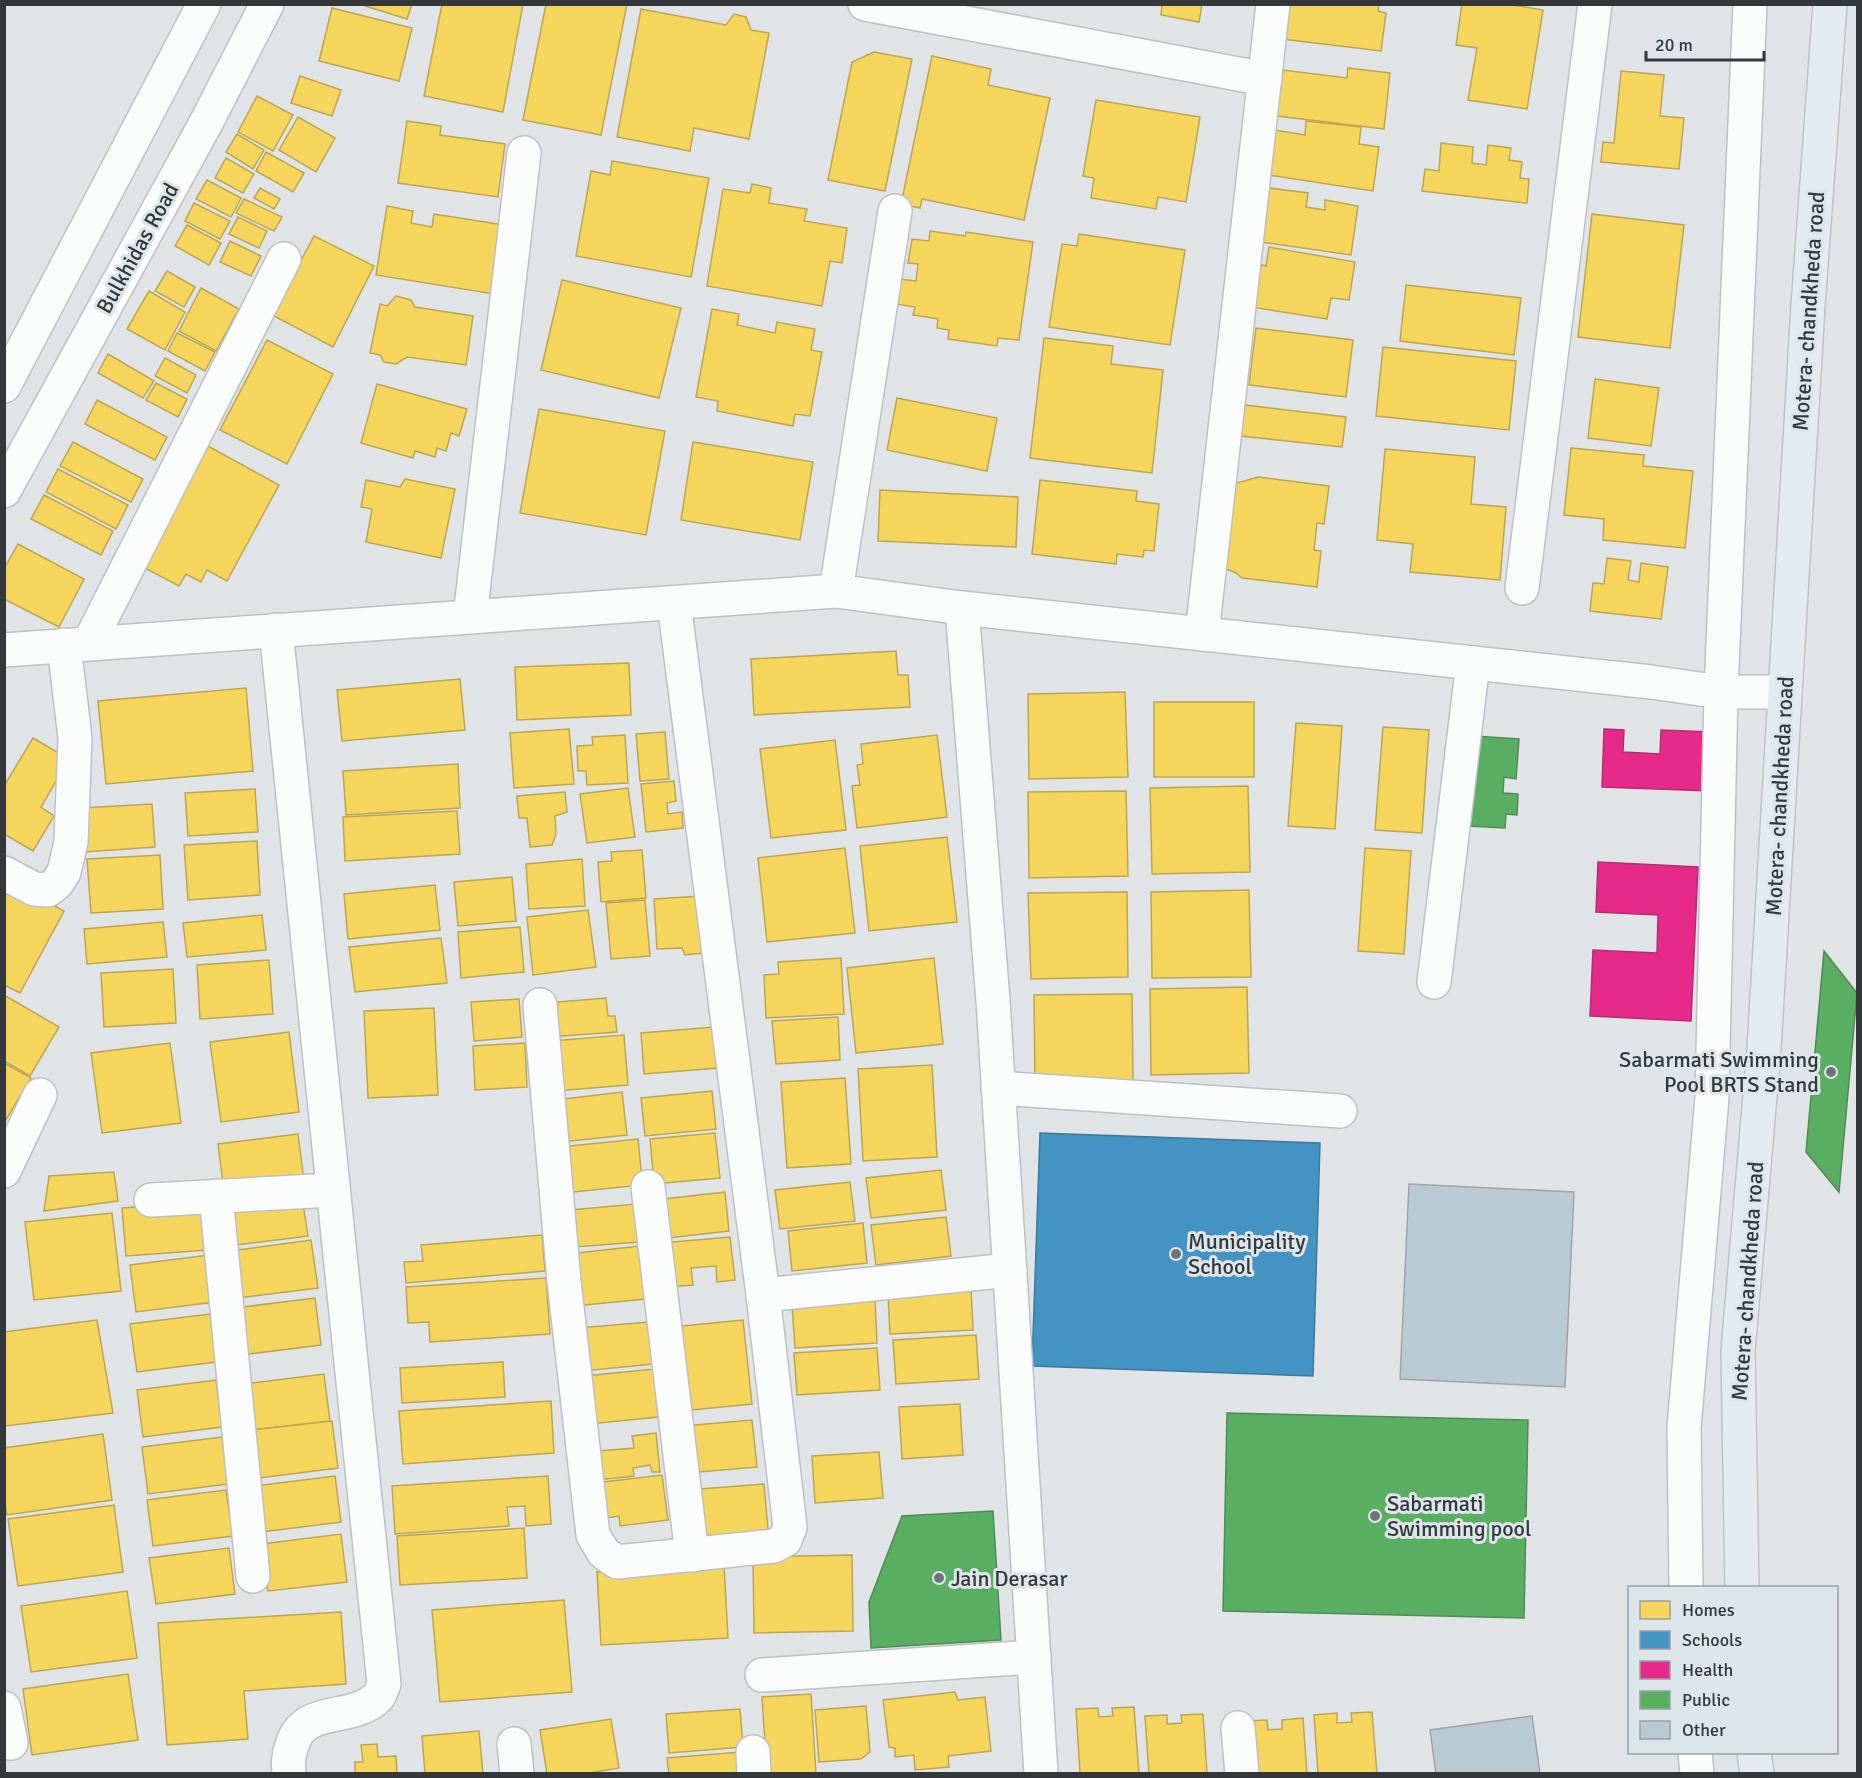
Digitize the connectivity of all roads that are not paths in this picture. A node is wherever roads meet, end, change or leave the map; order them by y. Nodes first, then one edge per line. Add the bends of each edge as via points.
1 (204, 4) edge
2 (267, 4) edge
3 (865, 4) edge
4 (1273, 4) edge
5 (1595, 4) edge
6 (1750, 4) edge
7 (1830, 4) edge
8 (1265, 79) junction
9 (524, 153) dead end
10 (895, 211) dead end
11 (284, 258) dead end
12 (4, 386) edge
13 (4, 491) edge
14 (1522, 588) dead end
15 (836, 591) junction
16 (674, 603) junction
17 (962, 608) junction
18 (470, 617) junction
19 (276, 630) junction
20 (1203, 634) junction
21 (77, 644) junction
22 (4, 650) edge
23 (1473, 663) junction
24 (1720, 692) junction
25 (1785, 692) junction
26 (4, 873) edge
27 (1434, 982) dead end
28 (540, 1005) dead end
29 (998, 1088) junction
30 (40, 1095) dead end
31 (1340, 1110) dead end
32 (4, 1171) edge
33 (648, 1187) dead end
34 (333, 1190) junction
35 (216, 1196) junction
36 (151, 1200) dead end
37 (1010, 1270) junction
38 (763, 1295) junction
39 (692, 1555) junction
40 (253, 1576) dead end
41 (1686, 1586) edge
42 (1742, 1586) edge
43 (1034, 1657) junction
44 (762, 1675) dead end
45 (4, 1708) edge
46 (1238, 1728) dead end
47 (10, 1743) dead end
48 (1695, 1754) edge
49 (1754, 1754) edge
50 (289, 1773) edge
51 (1041, 1773) edge
52 (1242, 1773) edge
53 (1697, 1773) edge
54 (1757, 1773) edge

1 - 12 street
2 - 13 street, Bulkhidas Road
3 - 8 street
4 - 8 street
5 - 14 street
6 - 24 street
7 - 25 main road, Motera- chandkheda road
8 - 20 street
9 - 18 street
10 - 15 street
11 - 21 street
15 - 16 street
15 - 17 street
16 - 18 street
16 - 38 street
17 - 20 street
17 - 29 street
18 - 19 street
19 - 21 street
19 - 34 street
20 - 23 street
21 - 22 street
21 - 26 street via 71,842 64,872 48,890 34,889
23 - 24 street
23 - 27 street
24 - 25 street
24 - 41 street via 1712,1096 1684,1428
25 - 42 main road, Motera- chandkheda road via 1764,1049 1738,1351
28 - 39 street via 564,1281 593,1535 604,1553 617,1562
29 - 31 street
29 - 37 street
30 - 32 street
33 - 39 street
34 - 35 street
34 - 50 street via 384,1684 379,1696 362,1707 308,1721 301,1727 295,1733 287,1760
35 - 36 street
35 - 40 street
37 - 38 street
37 - 43 street
38 - 39 street via 790,1527 785,1539 774,1546
43 - 44 street
43 - 51 street
45 - 47 street
46 - 52 street
48 - 53 street
49 - 54 main road

